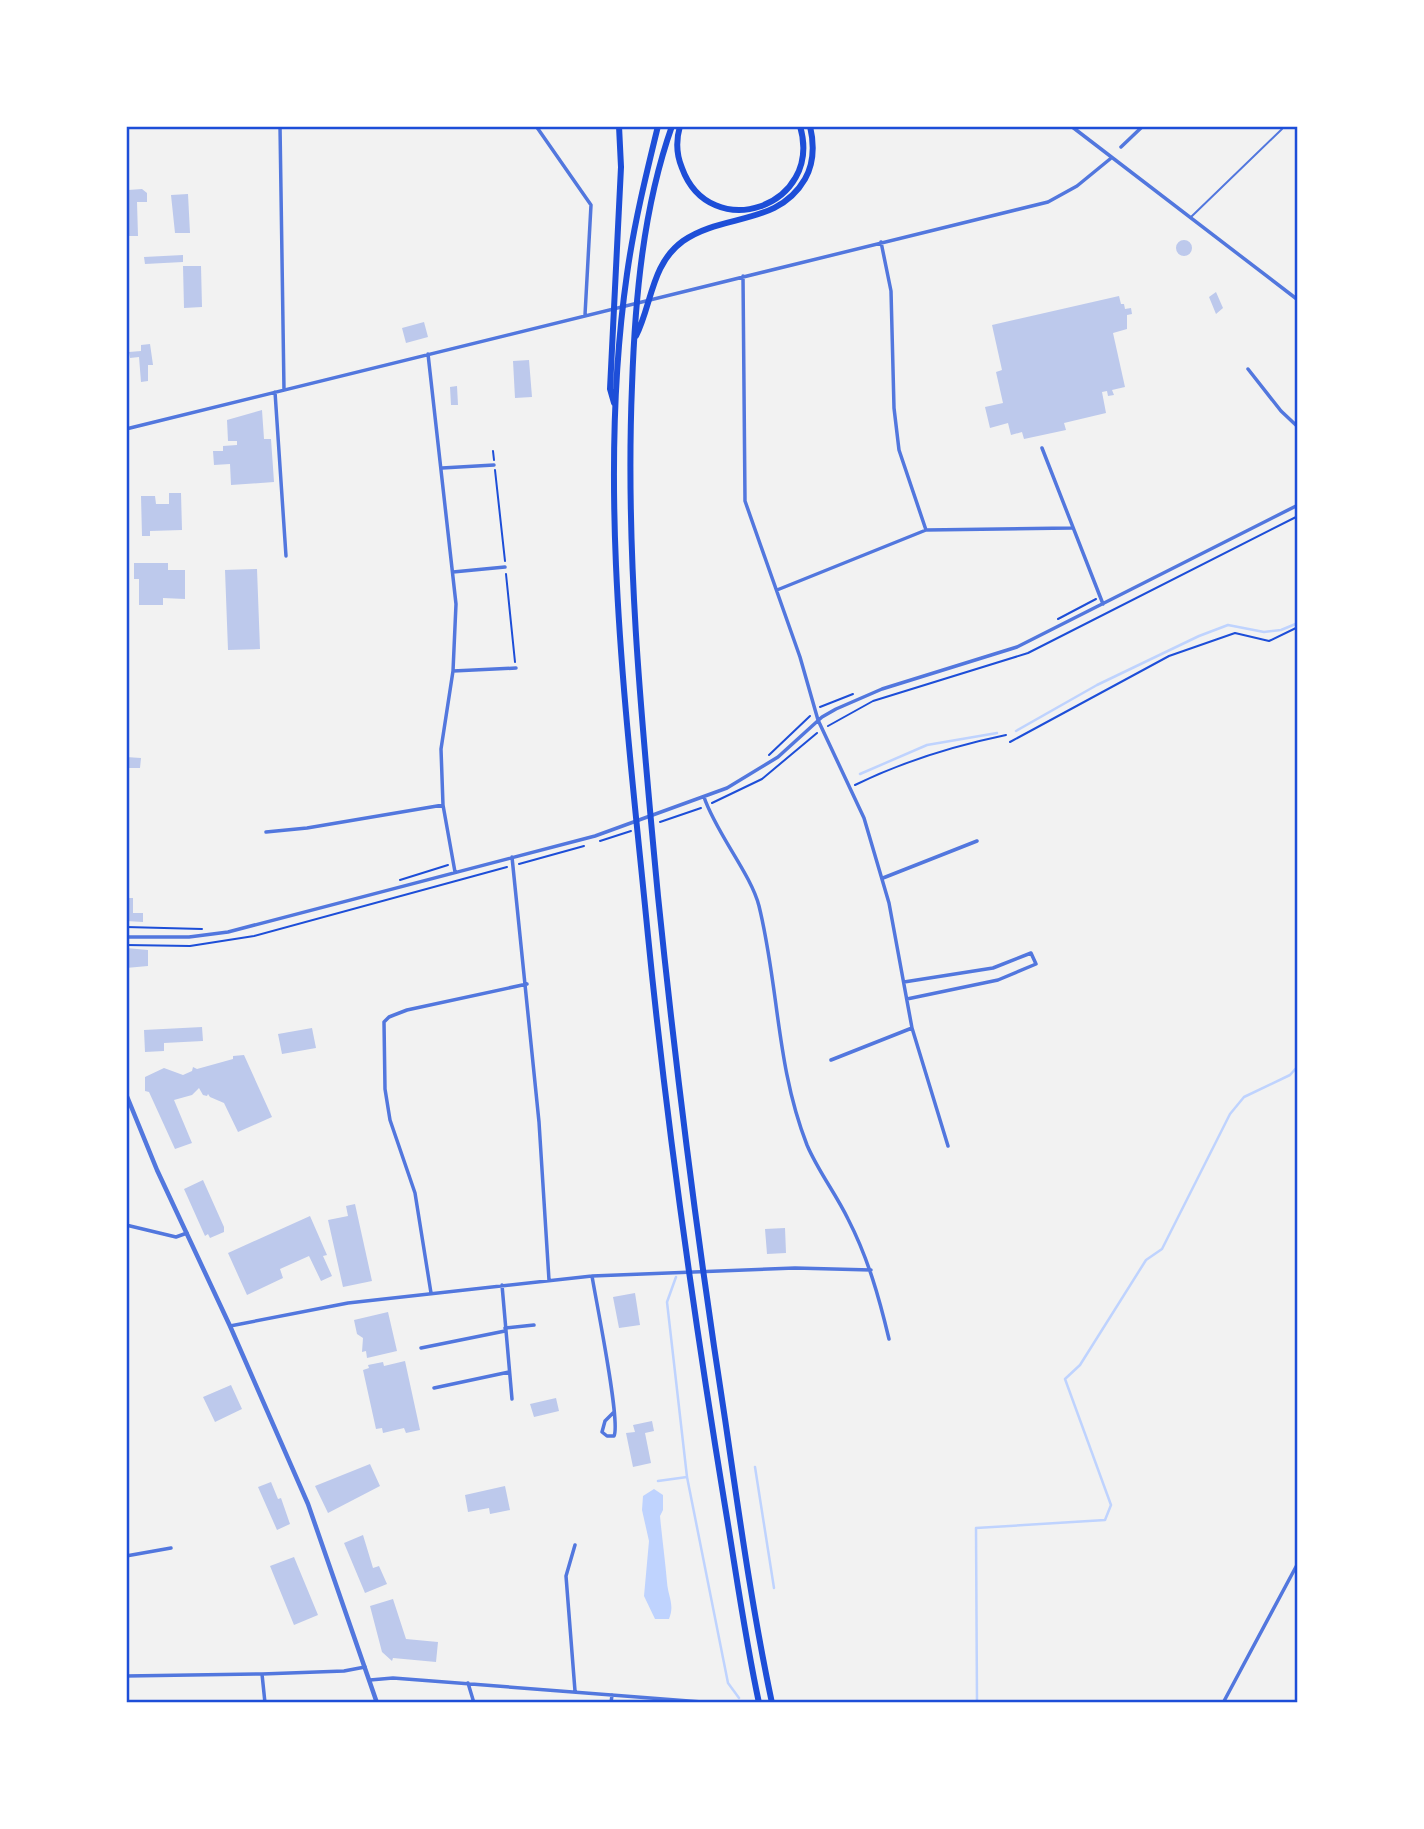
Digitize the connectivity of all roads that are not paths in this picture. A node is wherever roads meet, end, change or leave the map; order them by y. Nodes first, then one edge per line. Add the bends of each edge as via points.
1 (279, 126) edge
2 (536, 126) edge
3 (619, 126) edge
4 (658, 126) edge
5 (673, 126) edge
6 (680, 126) edge
7 (800, 126) edge
8 (810, 126) edge
9 (1071, 126) edge
10 (1143, 126) edge
11 (1278, 126) edge
12 (1121, 147) dead end
13 (1110, 159) junction
14 (1190, 218) junction
15 (881, 242) junction
16 (743, 276) junction
17 (1298, 300) edge
18 (585, 316) junction
19 (634, 338) junction
20 (428, 354) junction
21 (1248, 369) dead end
22 (284, 390) junction
23 (275, 392) junction
24 (616, 407) junction
25 (1298, 427) edge
26 (126, 429) edge
27 (1042, 448) dead end
28 (495, 465) dead end
29 (442, 468) junction
30 (1298, 505) edge
31 (1071, 527) junction
32 (926, 530) junction
33 (286, 556) dead end
34 (505, 567) dead end
35 (453, 572) junction
36 (777, 590) junction
37 (1103, 604) junction
38 (516, 668) dead end
39 (453, 671) junction
40 (818, 720) junction
41 (704, 797) junction
42 (443, 805) junction
43 (266, 832) dead end
44 (977, 841) dead end
45 (512, 857) junction
46 (456, 872) junction
47 (883, 878) junction
48 (126, 937) edge
49 (904, 982) junction
50 (527, 984) junction
51 (907, 999) junction
52 (912, 1028) junction
53 (831, 1060) dead end
54 (126, 1094) edge
55 (948, 1146) dead end
56 (126, 1225) edge
57 (187, 1233) junction
58 (871, 1270) junction
59 (592, 1276) junction
60 (549, 1280) junction
61 (502, 1285) junction
62 (431, 1293) junction
63 (534, 1325) dead end
64 (230, 1326) junction
65 (505, 1329) junction
66 (889, 1339) dead end
67 (421, 1348) dead end
68 (509, 1372) junction
69 (434, 1388) dead end
70 (512, 1399) dead end
71 (614, 1412) junction
72 (575, 1545) dead end
73 (171, 1548) dead end
74 (126, 1556) edge
75 (1298, 1563) edge
76 (365, 1667) junction
77 (262, 1674) junction
78 (126, 1676) edge
79 (370, 1680) junction
80 (468, 1683) junction
81 (575, 1691) junction
82 (612, 1695) junction
83 (265, 1703) edge
84 (377, 1703) edge
85 (474, 1703) edge
86 (611, 1703) edge
87 (715, 1703) edge
88 (759, 1703) edge
89 (772, 1703) edge
90 (1223, 1703) edge

1 - 22 street
2 - 18 street via 591,205
3 - 24 highway via 610,389
4 - 24 highway via 626,278
5 - 19 highway via 648,224
6 - 7 highway via 680,163 692,187 710,203 744,210 770,202 792,184 803,163
8 - 19 highway via 813,146 807,174 786,202 770,212 683,241 659,271
9 - 13 street
10 - 12 street
11 - 14 lane via 1282,129
13 - 14 street
13 - 15 street via 1077,187 1048,202
14 - 17 street
15 - 16 street
15 - 32 street via 891,291 899,450
16 - 18 street
16 - 36 street via 745,501
18 - 20 street
19 - 89 highway via 629,474 633,595 673,1044 705,1292
20 - 22 street
20 - 29 street
21 - 25 street
22 - 23 street
23 - 26 street
23 - 33 street
24 - 88 highway via 616,538 634,796 658,1034 692,1293
27 - 31 street
28 - 29 street
29 - 35 street
30 - 37 street
31 - 32 street
31 - 37 street
32 - 36 street
34 - 35 street
35 - 39 street
36 - 40 street
37 - 40 street via 1008,651 870,693
38 - 39 street
39 - 42 street via 441,749
40 - 41 street via 751,776
40 - 47 street via 864,818
41 - 45 street via 610,831
41 - 58 street via 758,903 774,982 779,1046 808,1145
42 - 43 street
42 - 46 street
44 - 47 street
45 - 46 street
45 - 50 street
46 - 48 street via 216,935
47 - 49 street
49 - 51 street
49 - 51 street via 992,968 1031,953 1036,964 998,981
50 - 60 street
50 - 62 street via 407,1010 384,1022 384,1089 415,1193
51 - 52 street
52 - 53 street
52 - 55 street
54 - 57 street
56 - 57 street via 176,1237
57 - 64 street
58 - 59 street via 784,1268
58 - 66 street
59 - 60 street
59 - 71 street
60 - 61 street
61 - 62 street
61 - 65 street
62 - 64 street via 348,1303
63 - 65 street
64 - 76 street via 308,1504
65 - 67 street
65 - 68 street
68 - 69 street
68 - 70 street
71 - 71 street via 603,1427 607,1436 614,1436 617,1430
72 - 81 street via 566,1576
73 - 74 street
75 - 90 street
76 - 77 street
76 - 79 street
77 - 78 street
77 - 83 street
79 - 80 street
79 - 84 street
80 - 81 street
80 - 85 street
81 - 82 street
82 - 86 street
82 - 87 street

